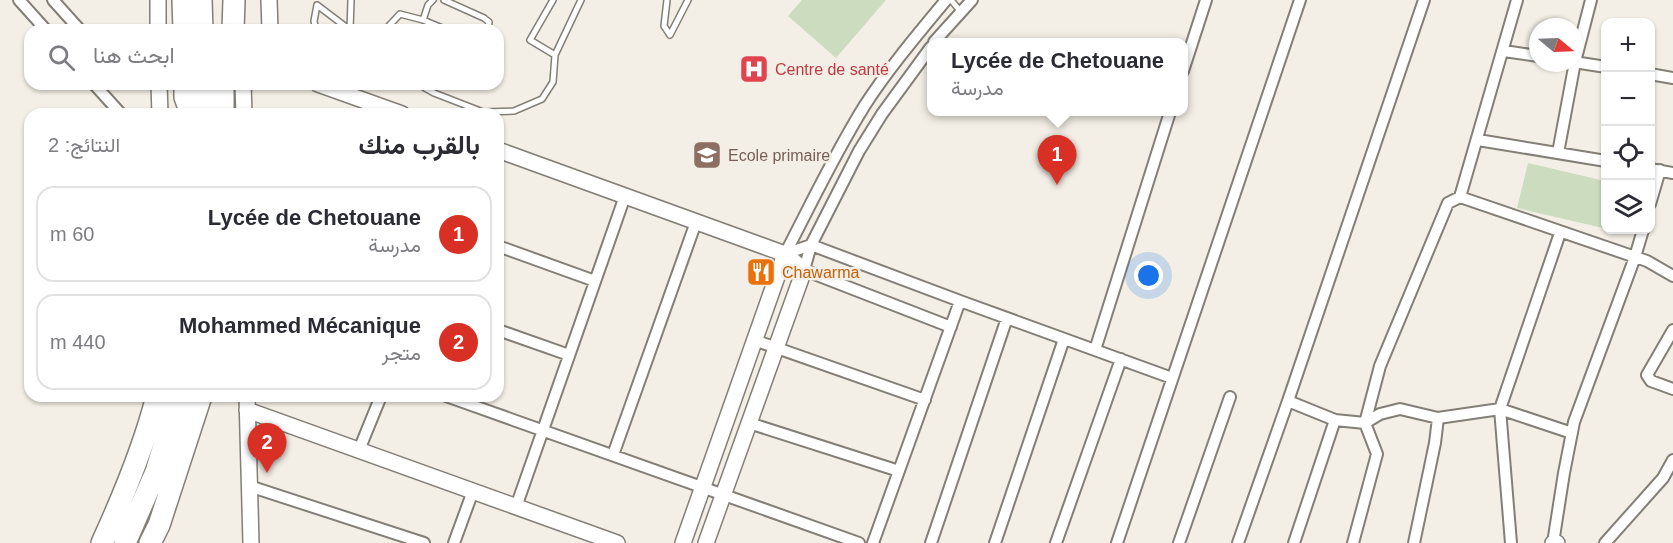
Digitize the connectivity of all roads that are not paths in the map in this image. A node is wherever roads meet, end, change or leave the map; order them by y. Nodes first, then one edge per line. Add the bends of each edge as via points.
1 (19, 0) edge
2 (53, 0) edge
3 (158, 0) edge
4 (183, 0) edge
5 (201, 0) edge
6 (222, 0) edge
7 (234, 0) edge
8 (242, 0) edge
9 (269, 0) edge
10 (351, 0) edge
11 (433, 0) edge
12 (444, 0) edge
13 (552, 0) edge
14 (581, 0) edge
15 (666, 0) edge
16 (688, 0) edge
17 (946, 0) edge
18 (951, 0) edge
19 (972, 0) edge
20 (1206, 0) edge
21 (1300, 0) edge
22 (1424, 0) edge
23 (1517, 0) edge
24 (1591, 0) edge
25 (960, 12) junction
26 (423, 20) junction
27 (41, 24) edge
28 (75, 24) edge
29 (158, 24) edge
30 (184, 24) edge
31 (202, 24) edge
32 (222, 24) edge
33 (233, 24) edge
34 (242, 24) edge
35 (270, 24) edge
36 (315, 24) edge
37 (341, 24) edge
38 (349, 24) edge
39 (391, 24) edge
40 (433, 24) edge
41 (489, 24) edge
42 (1583, 29) edge
43 (937, 38) edge
44 (1504, 51) junction
45 (927, 52) edge
46 (555, 55) junction
47 (1529, 55) edge
48 (1188, 56) edge
49 (1583, 63) edge
50 (1601, 66) edge
51 (1572, 72) edge
52 (1655, 75) edge
53 (1673, 78) edge
54 (99, 90) edge
55 (159, 90) edge
56 (186, 90) edge
57 (190, 90) edge
58 (223, 90) edge
59 (243, 90) edge
60 (346, 90) edge
61 (429, 90) edge
62 (866, 104) junction
63 (115, 108) edge
64 (160, 108) edge
65 (189, 108) edge
66 (200, 108) edge
67 (223, 108) edge
68 (244, 108) edge
69 (388, 108) edge
70 (473, 108) edge
71 (504, 111) edge
72 (882, 114) junction
73 (1168, 116) edge
74 (1478, 140) junction
75 (504, 152) edge
76 (1558, 153) junction
77 (1601, 160) edge
78 (1655, 170) edge
79 (1673, 173) edge
80 (625, 196) junction
81 (1460, 197) junction
82 (696, 222) junction
83 (1560, 232) junction
84 (1642, 234) edge
85 (811, 245) junction
86 (504, 248) edge
87 (785, 254) junction
88 (1635, 257) junction
89 (804, 270) junction
90 (1673, 276) edge
91 (595, 281) junction
92 (960, 301) junction
93 (1007, 318) junction
94 (951, 327) junction
95 (1673, 330) edge
96 (504, 332) edge
97 (1064, 339) junction
98 (754, 340) junction
99 (777, 346) junction
100 (1095, 350) junction
101 (569, 355) junction
102 (1120, 359) junction
103 (1172, 378) junction
104 (1673, 389) edge
105 (1230, 397) dead end
106 (925, 400) junction
107 (1288, 401) junction
108 (155, 402) edge
109 (177, 402) edge
110 (199, 402) edge
111 (379, 402) edge
112 (463, 402) edge
113 (247, 403) edge
114 (1500, 409) junction
115 (1438, 418) junction
116 (1335, 420) junction
117 (749, 423) junction
118 (1365, 423) junction
119 (543, 430) junction
120 (1572, 433) junction
121 (359, 450) junction
122 (612, 455) junction
123 (1673, 460) edge
124 (899, 471) junction
125 (1663, 478) junction
126 (249, 486) junction
127 (1673, 486) edge
128 (702, 487) junction
129 (473, 491) junction
130 (724, 495) junction
131 (516, 507) junction
132 (102, 543) edge
133 (125, 543) edge
134 (150, 543) edge
135 (251, 543) edge
136 (424, 543) edge
137 (454, 543) edge
138 (617, 543) edge
139 (683, 543) edge
140 (706, 543) edge
141 (859, 543) edge
142 (873, 543) edge
143 (931, 543) edge
144 (994, 543) edge
145 (1056, 543) edge
146 (1117, 543) edge
147 (1179, 543) edge
148 (1238, 543) edge
149 (1294, 543) edge
150 (1353, 543) edge
151 (1414, 543) edge
152 (1511, 543) edge
153 (1554, 543) edge
154 (1605, 543) edge

1 - 27 street
2 - 28 street
3 - 29 main road
4 - 30 highway
5 - 31 highway
6 - 32 highway
7 - 33 highway
8 - 34 main road
9 - 35 main road
10 - 38 lane
11 - 26 lane
12 - 41 lane via 484,18
13 - 46 lane via 530,40
14 - 46 lane
15 - 16 lane via 664,26 670,35
17 - 62 street
18 - 25 lane
19 - 25 street
20 - 48 street
21 - 103 street
22 - 107 street
23 - 44 street
24 - 42 street
25 - 43 street
26 - 39 lane via 400,14
26 - 40 lane
36 - 37 lane via 317,5
44 - 47 street
44 - 74 street
45 - 72 street
46 - 71 lane via 553,82 543,99
49 - 50 street
51 - 76 street
52 - 53 street
54 - 63 street
55 - 64 main road
56 - 65 highway
57 - 66 highway
58 - 67 highway
59 - 68 main road
60 - 69 main road
61 - 70 lane
62 - 72 street
62 - 87 street
72 - 85 street
73 - 100 street
74 - 76 street
74 - 81 street
75 - 80 main road
76 - 77 street
78 - 79 street
80 - 82 main road
80 - 91 street
81 - 83 street
81 - 118 street via 1448,203 1434,234 1380,366
82 - 87 main road
82 - 122 street
83 - 88 street
83 - 114 street
84 - 88 street
85 - 87 street
85 - 89 street
85 - 92 street
86 - 91 street
87 - 89 main road
87 - 98 main road
88 - 90 street
88 - 120 street
89 - 94 street
89 - 99 main road
91 - 101 street
92 - 93 street
92 - 94 street
93 - 97 street
93 - 143 street
94 - 106 street
95 - 104 street via 1647,375 1651,381
96 - 101 street
97 - 100 street
97 - 144 street
98 - 99 street
98 - 128 main road
99 - 106 street
99 - 117 main road
100 - 102 street
101 - 119 street
102 - 103 street
102 - 145 street
103 - 146 street
105 - 147 street
106 - 124 street
107 - 116 street
107 - 148 street
108 - 132 highway via 139,455
109 - 133 highway via 156,472
110 - 134 highway
111 - 121 street
112 - 119 street
113 - 121 main road
113 - 126 main road
114 - 115 street
114 - 120 street
114 - 152 street
115 - 118 street via 1400,409
115 - 151 street
116 - 118 street
116 - 149 street
117 - 124 street
117 - 130 main road
118 - 150 street via 1377,454
119 - 122 street
119 - 131 street
120 - 153 street
121 - 129 main road
122 - 128 street
123 - 125 street
124 - 142 street
125 - 127 street
125 - 154 street
126 - 135 main road
126 - 136 street
128 - 130 street
128 - 139 main road
129 - 131 main road
129 - 137 street
130 - 140 main road
130 - 141 street
131 - 138 main road

